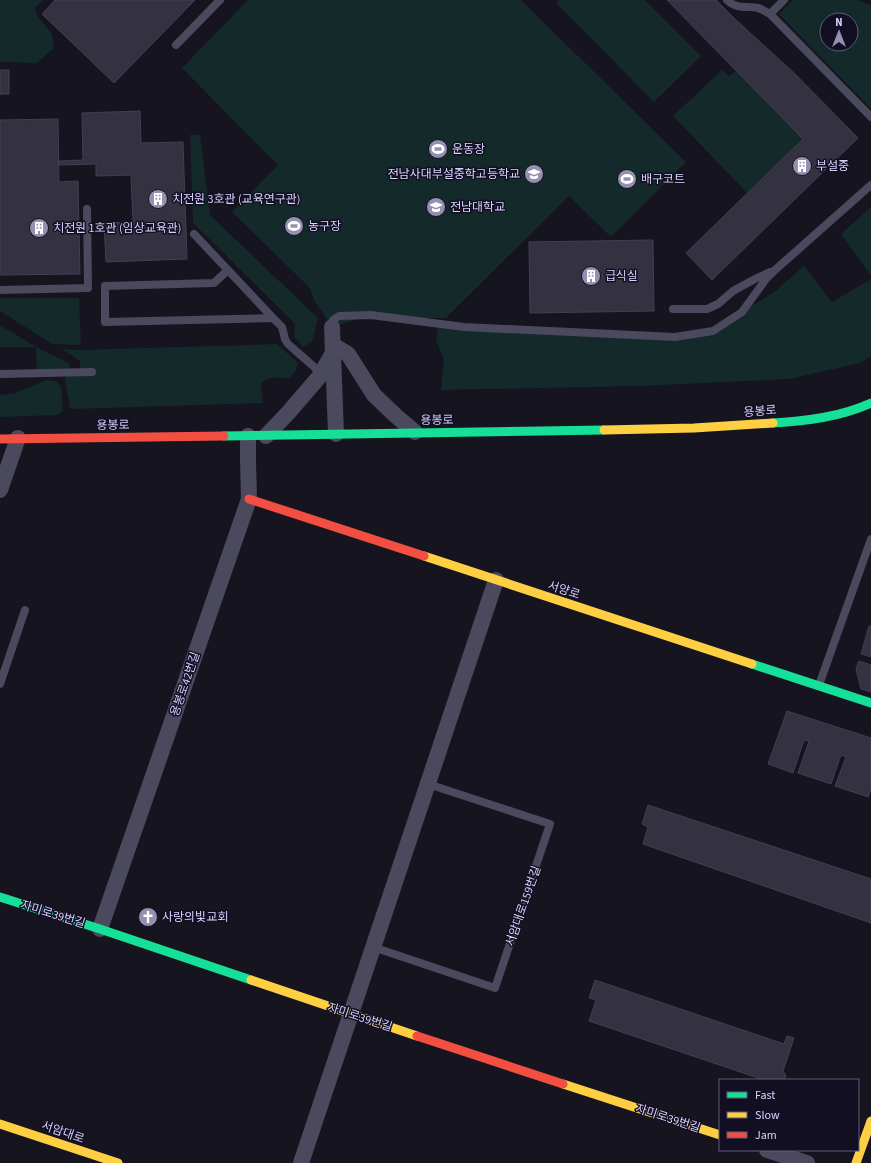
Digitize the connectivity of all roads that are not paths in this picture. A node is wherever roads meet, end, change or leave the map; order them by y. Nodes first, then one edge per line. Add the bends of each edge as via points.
1 (220, 0) edge
2 (727, 0) edge
3 (784, 0) edge
4 (770, 14) junction
5 (176, 45) dead end
6 (871, 117) edge
7 (871, 185) edge
8 (86, 209) dead end
9 (194, 234) dead end
10 (228, 270) junction
11 (775, 270) junction
12 (0, 290) edge
13 (673, 309) dead end
14 (274, 318) junction
15 (332, 327) joint
16 (333, 349) junction
17 (92, 372) dead end
18 (322, 373) junction
19 (0, 374) edge
20 (871, 403) edge
21 (416, 432) junction
22 (336, 434) junction
23 (248, 436) junction
24 (266, 436) junction
25 (18, 438) junction
26 (0, 439) edge
27 (0, 490) edge
28 (249, 499) junction
29 (871, 539) edge
30 (496, 580) junction
31 (25, 610) dead end
32 (0, 684) edge
33 (819, 686) junction
34 (871, 703) edge
35 (428, 784) junction
36 (0, 897) edge
37 (100, 929) junction
38 (373, 947) junction
39 (350, 1014) junction
40 (871, 1121) edge
41 (0, 1124) edge
42 (719, 1135) edge
43 (770, 1151) edge
44 (118, 1163) edge
45 (301, 1163) edge
46 (807, 1163) edge
47 (856, 1163) edge

1 - 5 lane
2 - 4 lane via 742,8 759,8
3 - 4 lane
4 - 6 lane
7 - 11 lane
8 - 12 lane via 88,288
9 - 10 lane
10 - 14 lane
10 - 14 lane via 214,283 105,286 105,322
11 - 13 lane via 755,278 707,309
11 - 15 lane via 742,312 713,331 675,337 464,327 371,314 339,316 333,320
14 - 18 lane via 282,327 288,344
15 - 16 street
16 - 18 street
16 - 21 street via 348,354 374,396
16 - 22 street
17 - 19 lane
18 - 24 street
20 - 21 street, 용봉로 via 840,414 799,421 694,428
21 - 22 street, 용봉로
22 - 24 street, 용봉로
23 - 24 street, 용봉로
23 - 25 street, 용봉로
23 - 28 street, 용봉로42번길
25 - 26 street, 용봉로
25 - 27 street
28 - 30 street, 서양로
28 - 37 street, 용봉로42번길
29 - 33 lane
30 - 33 street, 서양로
30 - 35 street
31 - 32 lane
33 - 34 street, 서양로
35 - 38 street
35 - 38 lane, 서암대로159번길 via 550,824 495,988
36 - 37 street, 자미로39번길
37 - 39 street, 자미로39번길
38 - 39 street
39 - 42 street, 자미로39번길
39 - 45 street
40 - 47 street
41 - 44 street, 서암대로
43 - 46 street

